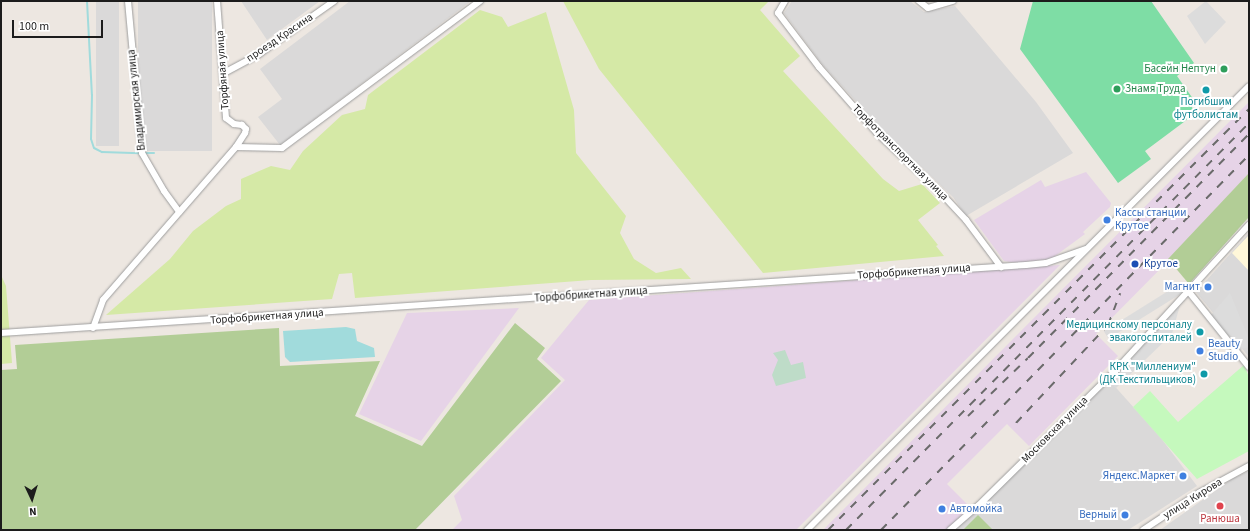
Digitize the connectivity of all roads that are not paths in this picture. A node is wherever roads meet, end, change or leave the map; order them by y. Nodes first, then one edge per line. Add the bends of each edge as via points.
1 (128, 1) edge
2 (217, 1) edge
3 (334, 1) edge
4 (480, 1) edge
5 (785, 1) edge
6 (919, 1) edge
7 (953, 1) edge
8 (224, 73) junction
9 (1249, 86) edge
10 (236, 147) junction
11 (179, 212) junction
12 (1249, 225) edge
13 (1086, 250) junction
14 (1001, 267) junction
15 (1189, 292) junction
16 (93, 328) junction
17 (1, 333) edge
18 (1249, 367) edge
19 (1249, 466) edge
20 (807, 530) edge
21 (950, 530) edge
22 (1143, 530) edge

1 - 11 street, Владимирская улица via 142,153
2 - 8 street, Торфяная улица
3 - 8 street, проезд Красина via 259,54
4 - 10 street via 282,148
5 - 14 street, Торфотранспортная улица via 778,13 818,67 877,133 966,220
6 - 7 street via 928,8
8 - 10 street, Торфяная улица via 226,118 246,129
9 - 13 street, Торфобрикетная улица
10 - 11 street
11 - 16 street via 103,300
12 - 15 street, Московская улица
13 - 14 street, Торфобрикетная улица via 1046,263
13 - 20 street, Торфобрикетная улица
14 - 16 street, Торфобрикетная улица
15 - 18 street
15 - 21 street, Московская улица via 1115,371 978,506
16 - 17 street, Торфобрикетная улица
19 - 22 street, улица Кирова via 1199,493

